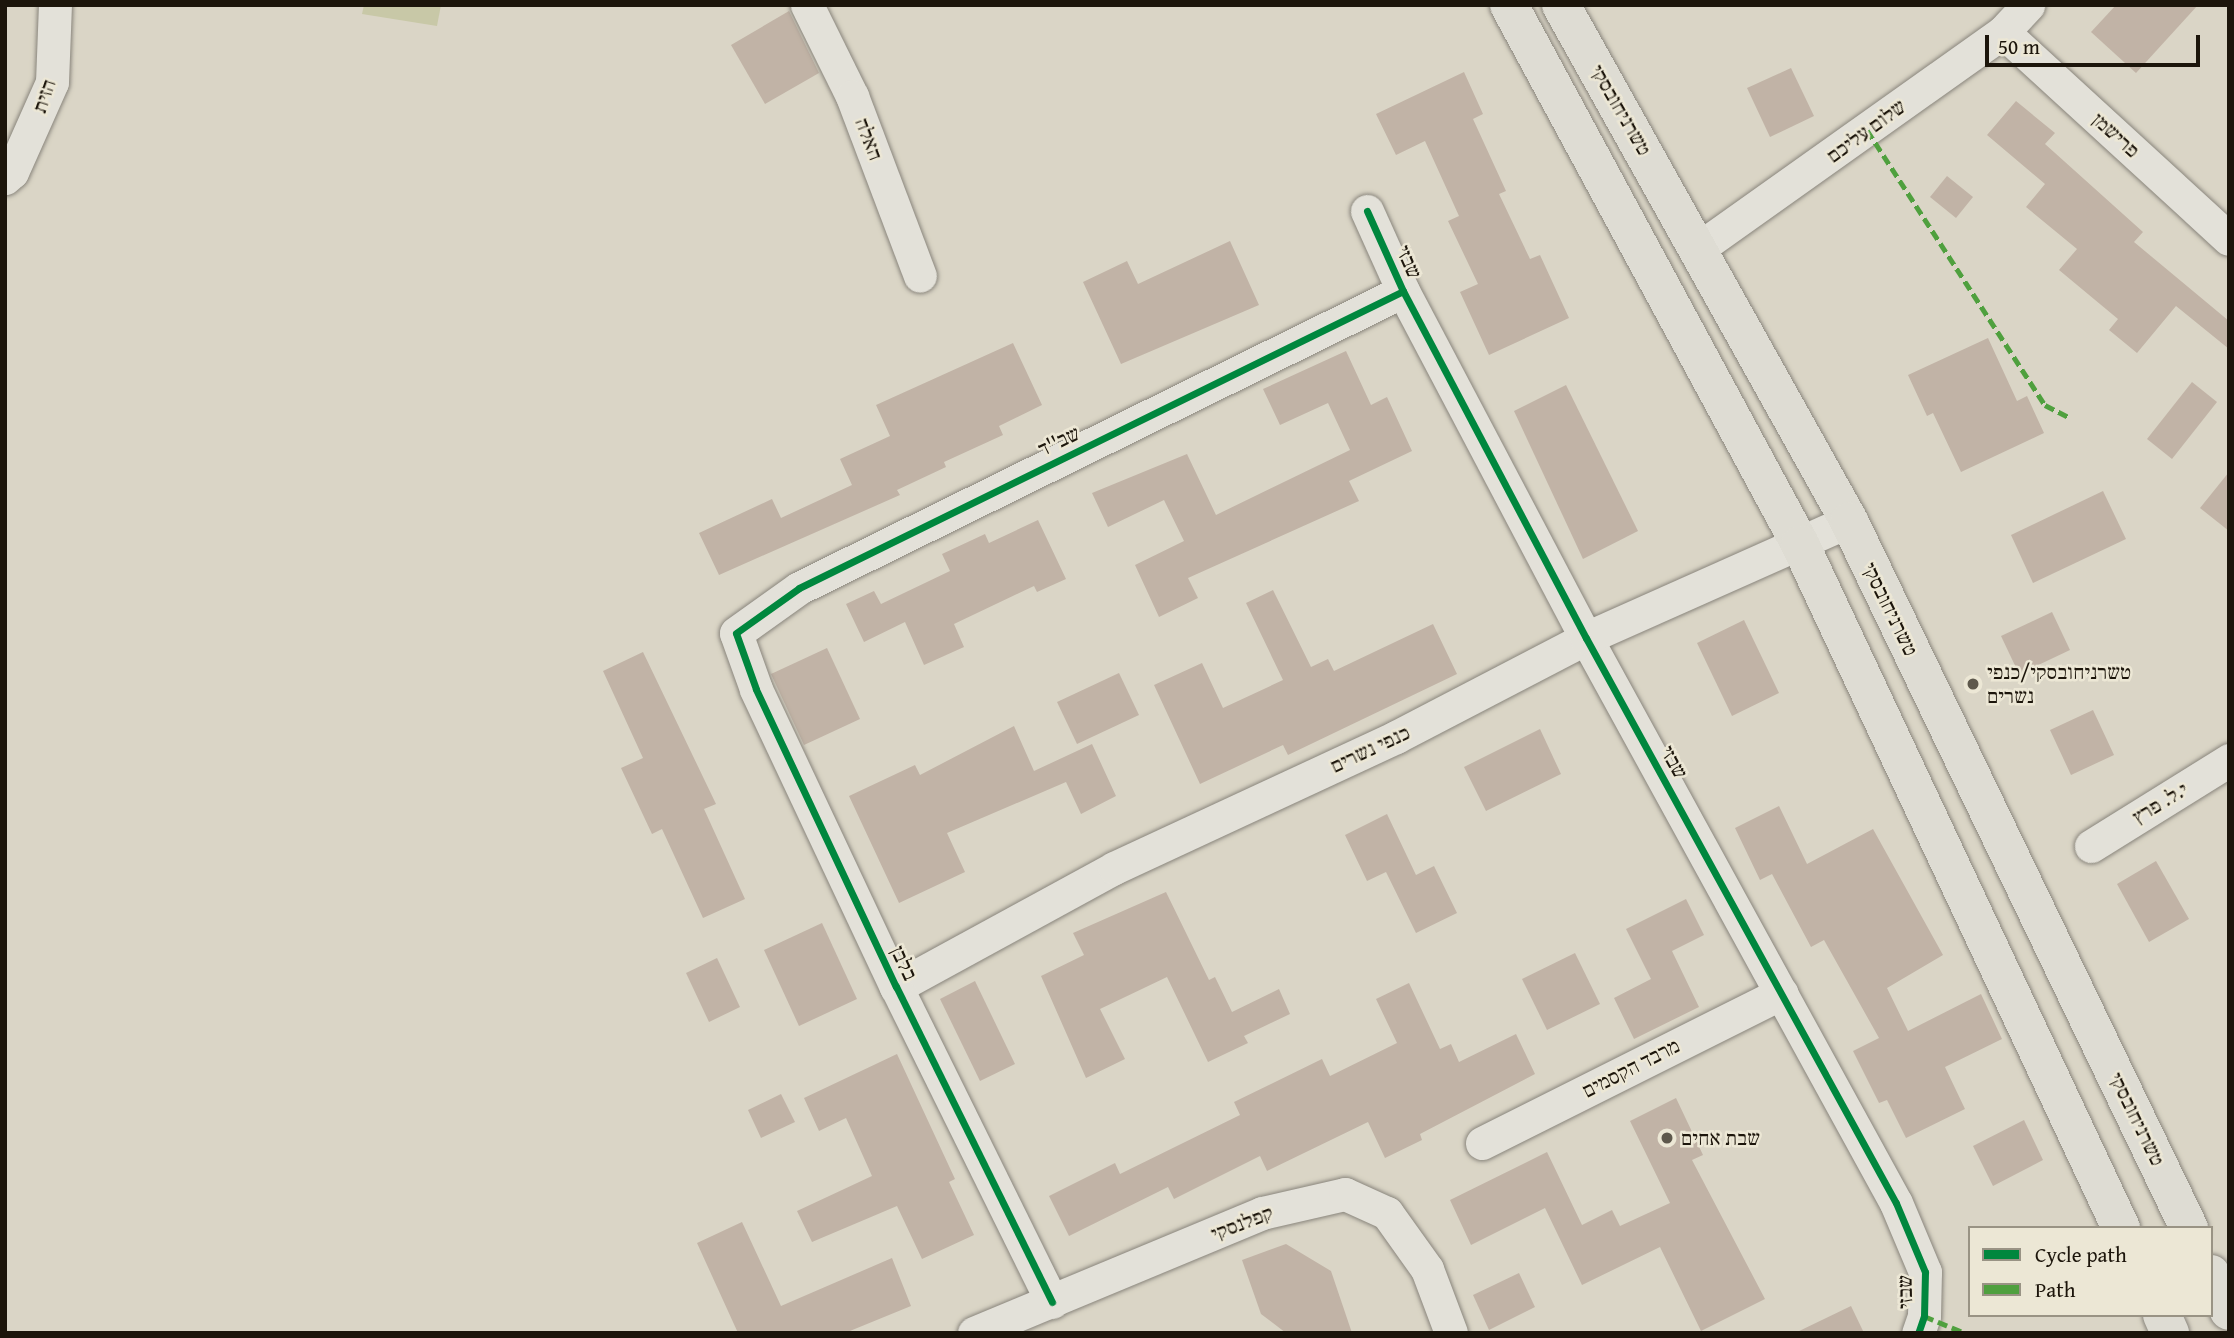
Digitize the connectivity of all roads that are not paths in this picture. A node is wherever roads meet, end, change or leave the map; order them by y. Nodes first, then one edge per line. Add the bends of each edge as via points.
1 (55, 5) edge
2 (807, 5) edge
3 (1509, 5) edge
4 (1561, 5) edge
5 (2028, 5) edge
6 (2003, 32) junction
7 (5, 178) edge
8 (1367, 211) dead end
9 (2229, 239) edge
10 (1699, 248) junction
11 (920, 276) dead end
12 (1403, 291) junction
13 (1849, 521) junction
14 (1800, 544) junction
15 (736, 633) joint
16 (1586, 638) junction
17 (2229, 760) edge
18 (2091, 846) dead end
19 (897, 987) junction
20 (1781, 993) junction
21 (1482, 1143) dead end
22 (2119, 1226) edge
23 (2188, 1226) edge
24 (2213, 1279) edge
25 (1052, 1302) junction
26 (2229, 1311) edge
27 (2163, 1317) edge
28 (974, 1333) edge
29 (1451, 1333) edge
30 (1918, 1333) edge
31 (2170, 1333) edge

1 - 7 street, הזית via 52,82 12,172
2 - 11 street, האלה via 852,96
3 - 14 main road
4 - 10 main road, טשרניחובסקי
5 - 6 street, שלום עליכם
6 - 9 street, פרישמן
6 - 10 street, שלום עליכם
8 - 12 street, שבזי
10 - 13 main road, טשרניחובסקי
12 - 15 street, שב''ד via 799,589
12 - 16 street, שבזי
13 - 14 street, כנפי נשרים
13 - 23 main road, טשרניחובסקי
14 - 16 street, כנפי נשרים
14 - 22 main road
15 - 19 street, בלבן via 756,689
16 - 19 street, כנפי נשרים via 1396,737 1114,868
16 - 20 street, שבזי
17 - 18 street, י.ל. פרץ
19 - 25 street, בלבן
20 - 21 street, מרבד הקסמים
20 - 30 street, שבזי via 1896,1203 1925,1272 1924,1316
24 - 26 main road
25 - 28 street, קפלנסקי
25 - 29 street, קפלנסקי via 1262,1213 1345,1194 1387,1213 1427,1269
27 - 31 main road

